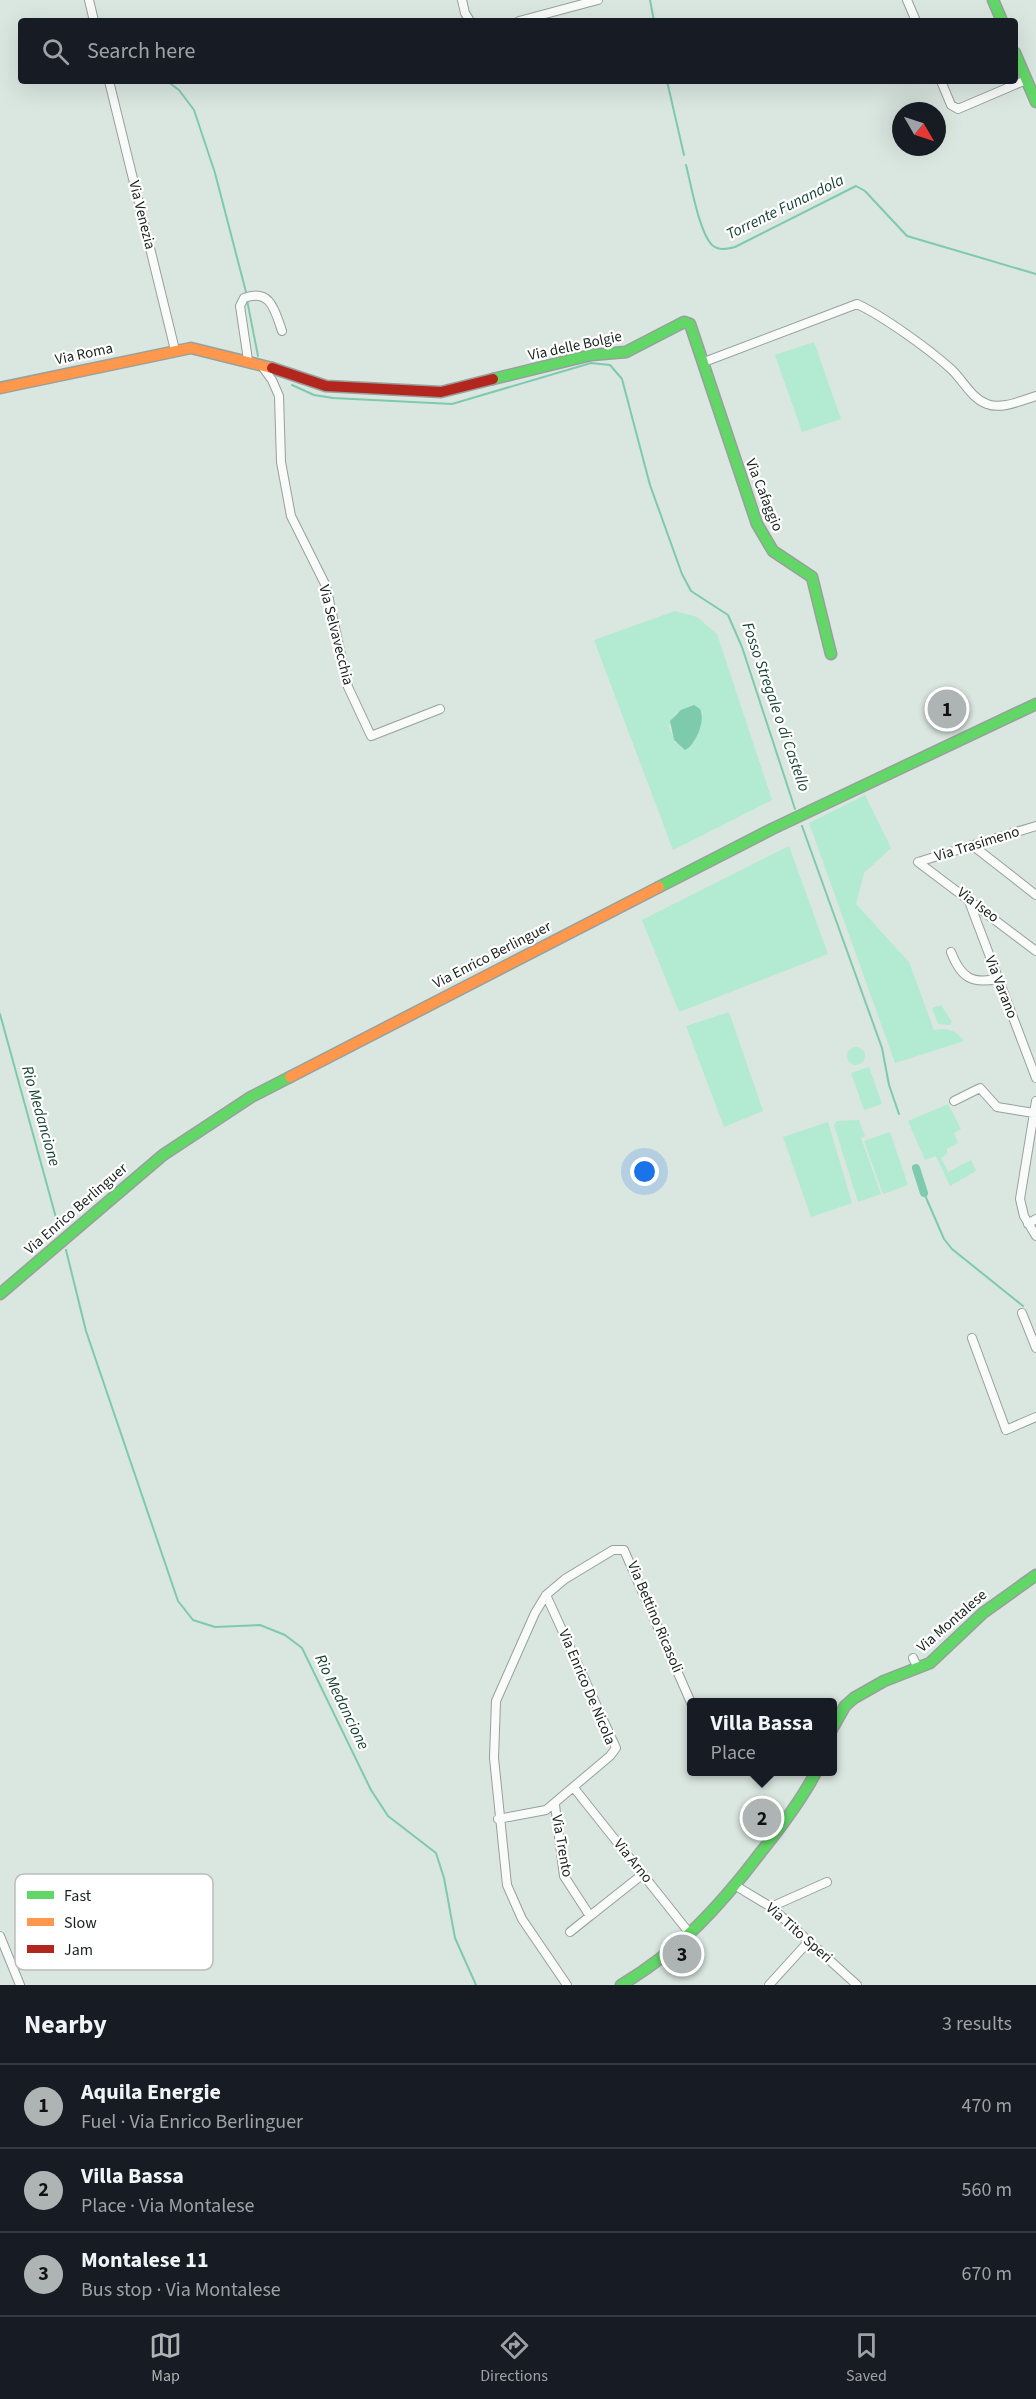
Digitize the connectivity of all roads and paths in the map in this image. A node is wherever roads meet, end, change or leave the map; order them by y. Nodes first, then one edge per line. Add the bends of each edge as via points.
1 (89, 0) edge
2 (462, 0) edge
3 (598, 0) edge
4 (907, 0) edge
5 (993, 0) edge
6 (93, 18) edge
7 (468, 18) edge
8 (530, 18) edge
9 (915, 18) edge
10 (1001, 18) edge
11 (1018, 60) edge
12 (1026, 80) junction
13 (1018, 83) edge
14 (110, 84) edge
15 (942, 84) edge
16 (1017, 84) edge
17 (1036, 102) edge
18 (282, 331) dead end
19 (175, 350) junction
20 (248, 360) junction
21 (704, 362) junction
22 (260, 364) junction
23 (0, 388) edge
24 (1036, 396) edge
25 (831, 654) dead end
26 (1036, 704) edge
27 (440, 709) dead end
28 (1036, 826) edge
29 (972, 845) junction
30 (918, 862) joint
31 (1036, 895) edge
32 (967, 896) junction
33 (1036, 951) edge
34 (951, 952) dead end
35 (998, 979) junction
36 (1036, 1078) edge
37 (954, 1101) dead end
38 (1036, 1101) edge
39 (1034, 1113) junction
40 (1036, 1153) edge
41 (1026, 1159) junction
42 (1036, 1219) edge
43 (1028, 1224) junction
44 (1036, 1236) edge
45 (0, 1294) edge
46 (1022, 1313) dead end
47 (972, 1338) dead end
48 (1036, 1348) edge
49 (1036, 1417) edge
50 (1036, 1575) edge
51 (546, 1595) junction
52 (689, 1698) edge
53 (837, 1720) edge
54 (814, 1776) edge
55 (574, 1788) junction
56 (555, 1805) junction
57 (498, 1819) junction
58 (642, 1874) junction
59 (827, 1882) dead end
60 (736, 1886) junction
61 (771, 1907) junction
62 (590, 1916) junction
63 (570, 1932) dead end
64 (691, 1935) junction
65 (0, 1936) edge
66 (809, 1941) junction
67 (20, 1985) edge
68 (567, 1985) edge
69 (621, 1985) edge
70 (770, 1985) edge
71 (857, 1985) edge

1 - 6 street
2 - 7 street
3 - 8 street
4 - 9 street
5 - 10 street
11 - 12 street
12 - 13 street
12 - 17 street
14 - 19 street, Via Venezia
15 - 16 street via 951,105 958,109
18 - 20 street via 267,298 244,298 240,312
19 - 20 street, Via Roma via 197,348
19 - 23 street, Via Roma
20 - 22 street, Via Roma
21 - 22 street, Via delle Bolgie via 690,324 684,322 626,352 591,355 441,392 326,386
21 - 24 street via 857,304 950,368 974,396 987,404 1012,403
21 - 25 street, Via Cafaggio via 722,428 757,525 769,547 812,577
22 - 27 street, Via Selvavecchia via 279,396 281,462 291,516 326,586 348,687 371,736
26 - 45 street, Via Enrico Berlinguer via 772,829 282,1079 163,1155
28 - 29 street, Via Trasimeno
29 - 30 street, Via Trasimeno
29 - 31 street
30 - 32 street, Via Iseo
32 - 33 street, Via Iseo
32 - 35 street, Via Varano
34 - 35 street via 957,965 973,981
35 - 36 street, Via Varano
37 - 39 street via 980,1088 997,1107
38 - 39 street
39 - 41 street
40 - 41 street
41 - 43 street via 1020,1199
42 - 43 street
43 - 44 street
46 - 48 street
47 - 49 street via 1006,1430
50 - 53 street, Via Montalese via 982,1613 934,1659 915,1663 854,1698
51 - 52 street, Via Bettino Ricasoli via 613,1550 624,1550
51 - 55 street, Via Enrico De Nicola via 615,1748
51 - 57 street via 496,1701
54 - 60 street
55 - 56 street, Via Enrico De Nicola
55 - 58 street, Via Arno
56 - 57 street, Via Enrico De Nicola via 542,1812
56 - 62 street, Via Trento via 564,1876
57 - 68 street via 507,1885 522,1919
58 - 62 street
58 - 64 street, Via Arno
59 - 61 street
60 - 61 street, Via Tito Speri
60 - 64 street
61 - 66 street, Via Tito Speri
62 - 63 street
64 - 69 street via 665,1959
65 - 67 street
66 - 70 street
66 - 71 street, Via Tito Speri

